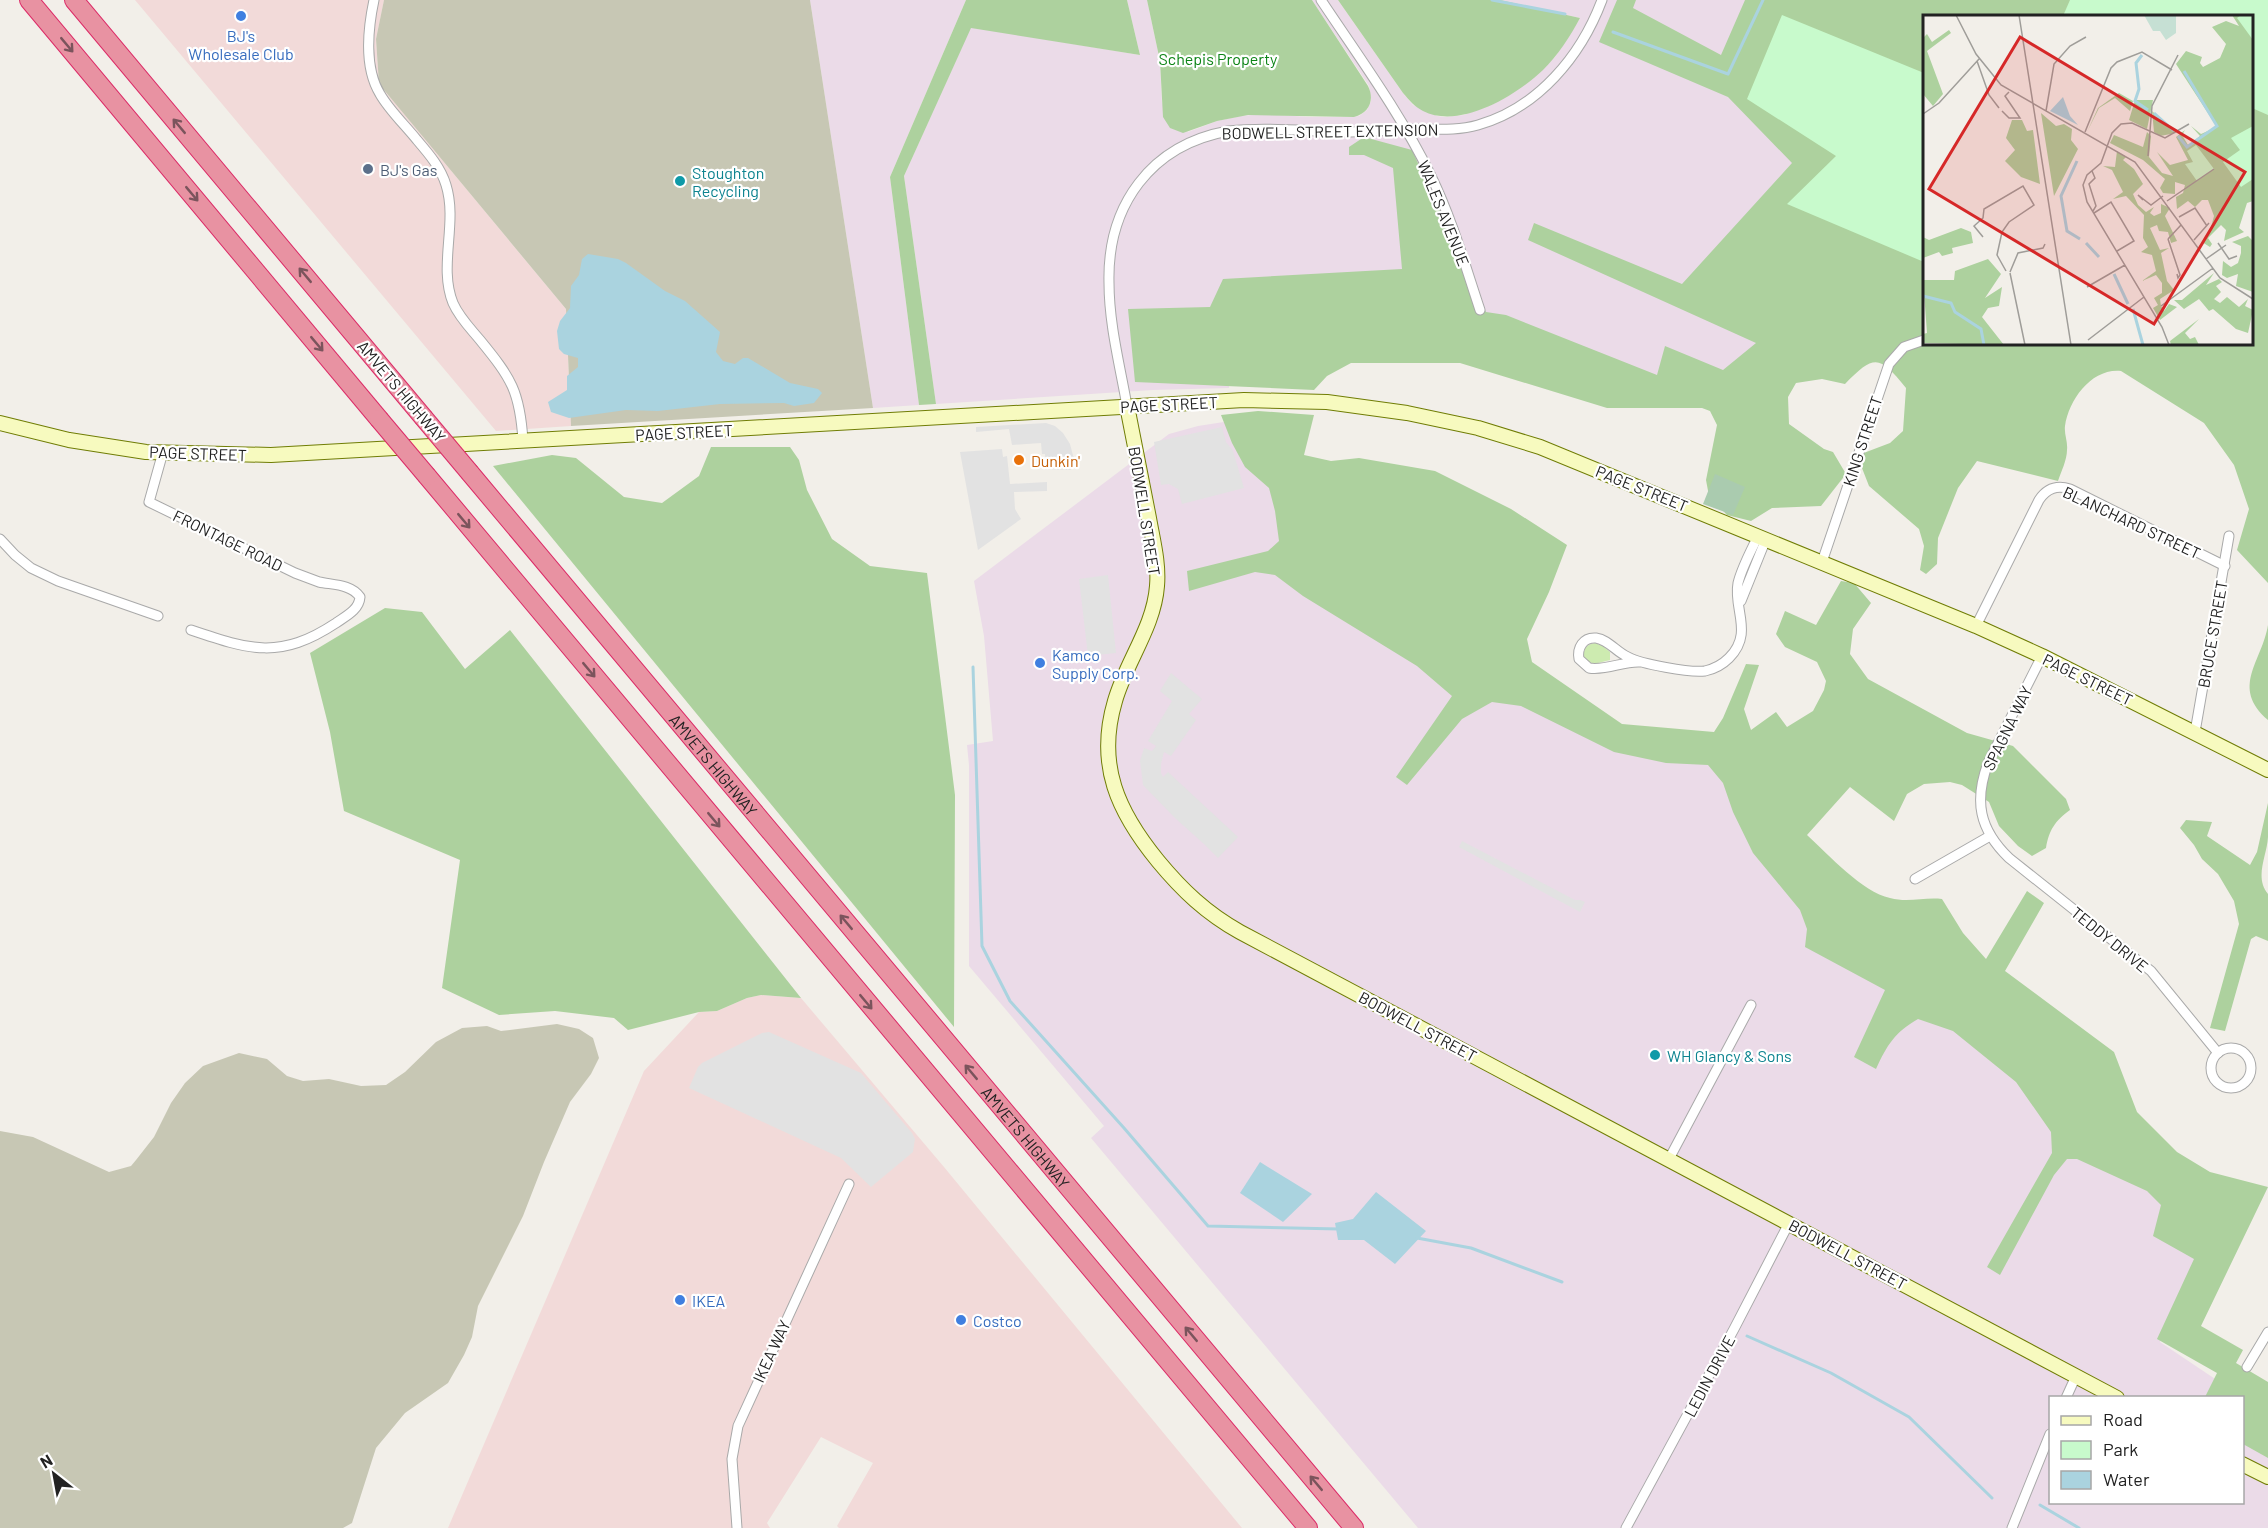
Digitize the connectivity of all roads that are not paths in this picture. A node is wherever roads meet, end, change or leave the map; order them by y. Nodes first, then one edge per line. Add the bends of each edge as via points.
1 (29, 0) edge
2 (74, 0) edge
3 (374, 0) edge
4 (1321, 0) edge
5 (1602, 0) edge
6 (1406, 130) junction
7 (1480, 310) dead end
8 (1923, 340) edge
9 (1127, 406) junction
10 (0, 423) edge
11 (523, 441) junction
12 (163, 452) junction
13 (2229, 536) dead end
14 (1762, 537) junction
15 (0, 539) edge
16 (1822, 562) junction
17 (2225, 566) junction
18 (158, 616) dead end
19 (1976, 626) junction
20 (191, 630) dead end
21 (1613, 647) junction
22 (2042, 656) junction
23 (1640, 662) junction
24 (1607, 667) junction
25 (2195, 732) junction
26 (2268, 770) edge
27 (1990, 836) junction
28 (1915, 879) dead end
29 (1751, 1005) dead end
30 (2218, 1053) junction
31 (1669, 1159) junction
32 (849, 1184) dead end
33 (1789, 1223) junction
34 (2268, 1332) edge
35 (2247, 1367) dead end
36 (2076, 1376) junction
37 (2067, 1396) edge
38 (2113, 1396) edge
39 (2049, 1436) edge
40 (2244, 1465) edge
41 (2268, 1477) edge
42 (737, 1528) edge
43 (1308, 1528) edge
44 (1354, 1528) edge
45 (1626, 1528) edge
46 (2012, 1528) edge

1 -> 43 highway, bridge
44 -> 2 highway, AMVETS HIGHWAY, bridge
3 - 11 street via 370,35 375,82 383,99 434,161 445,182 451,296 461,317 512,384 520,408
4 - 6 street, WALES AVENUE
5 - 6 street, BODWELL STREET EXTENSION via 1576,52 1521,105 1464,128
6 - 7 street, WALES AVENUE via 1445,208
6 - 9 street, BODWELL STREET EXTENSION via 1228,130 1183,144 1159,160 1131,194 1116,228 1111,255 1109,298
8 - 16 street, KING STREET via 1904,346 1888,364
9 - 11 main road, PAGE STREET
9 - 14 main road, PAGE STREET via 1285,400 1430,417 1540,447
9 - 31 main road, BODWELL STREET via 1157,560 1157,588 1148,623 1115,701 1108,745 1117,796 1138,836 1182,889 1216,918
10 - 12 main road, PAGE STREET via 69,440
11 - 12 main road, PAGE STREET via 283,455
12 - 20 street, FRONTAGE ROAD via 148,502 296,573 348,588 360,597 351,613 289,645 257,649
13 - 17 street, BRUCE STREET
14 - 16 main road, PAGE STREET
14 - 23 street via 1739,581 1741,636 1736,650 1723,663 1697,671
15 - 18 street via 15,555 58,581
16 - 19 main road, PAGE STREET
17 - 19 street, BLANCHARD STREET via 2070,489 2057,487 2039,500
17 - 25 street, BRUCE STREET
19 - 22 main road, PAGE STREET
21 - 23 street
21 - 24 street via 1617,657
21 - 24 street via 1592,638 1579,649 1584,666
22 - 25 main road, PAGE STREET
22 - 27 street, SPAGNA WAY via 1982,779 1981,810
23 - 24 street
25 - 26 main road, PAGE STREET
27 - 28 street
27 - 30 street, TEDDY DRIVE via 2009,858 2151,971
29 - 31 street
30 - 30 street via 2212,1064 2214,1077 2224,1086 2243,1084 2250,1074 2248,1056 2231,1048
31 - 33 main road, BODWELL STREET
32 - 42 street, IKEA WAY via 738,1426 732,1459
33 - 36 main road, BODWELL STREET
33 - 45 street, LEDIN DRIVE
34 - 35 street
36 - 37 street
36 - 38 main road, BODWELL STREET
39 - 46 street
40 - 41 main road

